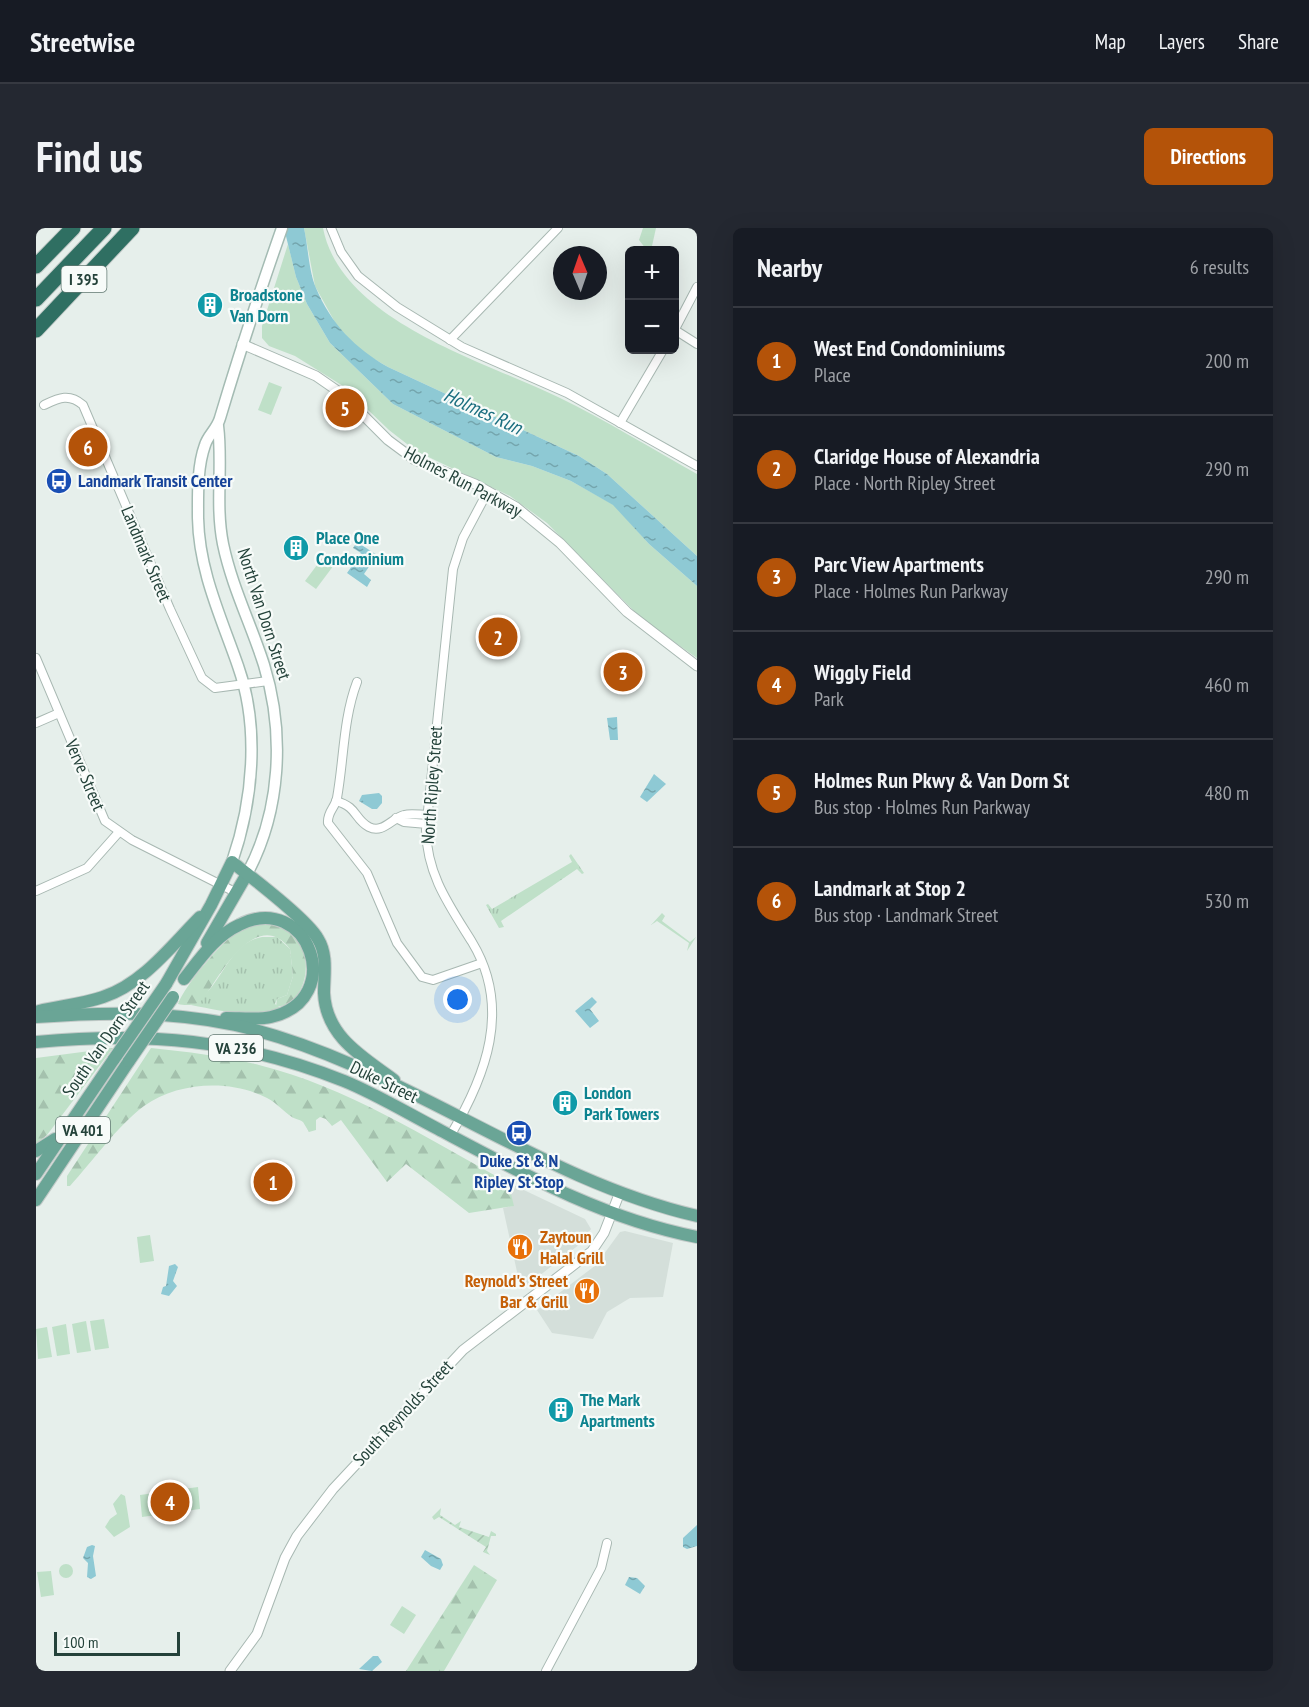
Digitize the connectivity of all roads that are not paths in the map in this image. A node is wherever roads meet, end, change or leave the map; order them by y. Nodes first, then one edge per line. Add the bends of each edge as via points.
1 (73, 228) edge
2 (104, 228) edge
3 (132, 228) edge
4 (332, 228) edge
5 (558, 228) edge
6 (281, 232) edge
7 (36, 266) edge
8 (697, 286) edge
9 (36, 299) edge
10 (679, 322) edge
11 (36, 330) edge
12 (679, 333) edge
13 (450, 340) junction
14 (242, 344) junction
15 (697, 344) edge
16 (661, 354) edge
17 (44, 405) dead end
18 (620, 423) junction
19 (218, 426) junction
20 (697, 466) edge
21 (488, 491) junction
22 (36, 658) edge
23 (697, 666) edge
24 (268, 681) junction
25 (357, 682) dead end
26 (243, 685) junction
27 (59, 713) junction
28 (36, 723) edge
29 (336, 801) junction
30 (428, 815) junction
31 (396, 818) junction
32 (427, 824) junction
33 (119, 832) junction
34 (232, 862) junction
35 (247, 874) junction
36 (221, 885) junction
37 (36, 891) edge
38 (237, 893) junction
39 (212, 905) junction
40 (482, 963) junction
41 (184, 980) junction
42 (166, 984) joint
43 (36, 1011) edge
44 (183, 1016) junction
45 (36, 1017) edge
46 (88, 1037) junction
47 (36, 1041) edge
48 (36, 1048) edge
49 (129, 1061) joint
50 (416, 1097) junction
51 (460, 1118) junction
52 (63, 1133) junction
53 (450, 1136) junction
54 (36, 1151) edge
55 (36, 1174) edge
56 (40, 1184) edge
57 (620, 1192) junction
58 (36, 1199) edge
59 (613, 1214) junction
60 (697, 1216) edge
61 (697, 1237) edge
62 (607, 1543) dead end
63 (230, 1671) edge
64 (546, 1671) edge

1 - 7 highway, I 395
2 - 9 highway
3 - 11 highway, I 395
4 - 13 street via 341,252 358,276 381,297
5 - 13 street
6 - 14 main road, North Van Dorn Street / VA 401
8 - 10 street
12 - 15 street
13 - 18 street via 551,385
14 - 19 main road, North Van Dorn Street / VA 401
14 - 21 street, Holmes Run Parkway via 316,376 416,460
16 - 18 street
17 - 26 street, Landmark Street via 62,397 75,398 83,405 202,678 215,688
18 - 20 street
19 - 24 main road, North Van Dorn Street / VA 401 via 217,488 222,538 232,583
19 - 26 main road, North Van Dorn Street / VA 401 via 203,452 199,533 211,594
21 - 23 street, Holmes Run Parkway via 547,532 627,612
21 - 30 street, North Ripley Street via 463,538 453,568
22 - 27 street, Verve Street
24 - 26 street, Landmark Street
24 - 35 main road, North Van Dorn Street / VA 401 via 277,749 273,802 257,856
25 - 29 street via 350,702
26 - 34 main road, North Van Dorn Street / VA 401 via 250,772 243,825
27 - 28 street
27 - 33 street, Verve Street via 99,811
29 - 31 street via 349,805 368,827 382,828
29 - 40 street via 327,817 328,824 368,873 397,943 415,970 433,980
30 - 31 street
30 - 32 street, North Ripley Street
31 - 32 street
32 - 40 street, North Ripley Street via 428,853 436,882
33 - 36 street, Verve Street
33 - 37 street via 87,868
34 - 35 main road
34 - 36 main road, North Van Dorn Street / VA 401
35 - 38 main road, North Van Dorn Street / VA 401
35 - 50 main road via 320,941 326,1003 339,1036
36 - 38 street, Verve Street
36 - 39 main road, North Van Dorn Street / VA 401
38 - 41 main road, North Van Dorn Street / VA 401
39 - 42 main road, North Van Dorn Street / VA 401
39 - 43 main road via 127,985 104,998
40 - 51 street, North Ripley Street via 491,1005 489,1049 483,1073
41 - 44 main road via 213,943 249,920 270,919 290,926 303,937 312,954 311,983 304,998 288,1011 260,1018
41 - 49 main road, North Van Dorn Street / VA 401, bridge
42 - 52 main road, South Van Dorn Street / VA 401, bridge
44 - 45 main road, Duke Street / VA 236
44 - 50 main road, Duke Street / VA 236 via 236,1026 300,1045
46 - 47 main road, Duke Street / VA 236
46 - 48 main road
46 - 53 main road, Duke Street / VA 236 via 170,1038 262,1055 345,1082
49 - 56 main road, South Van Dorn Street / VA 401
50 - 51 main road, Duke Street / VA 236
51 - 53 street, North Ripley Street
51 - 57 main road, Duke Street / VA 236 via 562,1169
52 - 54 main road
52 - 55 main road, South Van Dorn Street / VA 401
53 - 59 main road, Duke Street / VA 236
56 - 58 main road, South Van Dorn Street / VA 401
57 - 59 street, South Reynolds Street
57 - 60 main road, Duke Street / VA 236
59 - 61 main road, Duke Street / VA 236
59 - 63 street, South Reynolds Street via 592,1251 456,1356 316,1509 285,1558 257,1634
62 - 64 street via 600,1568

